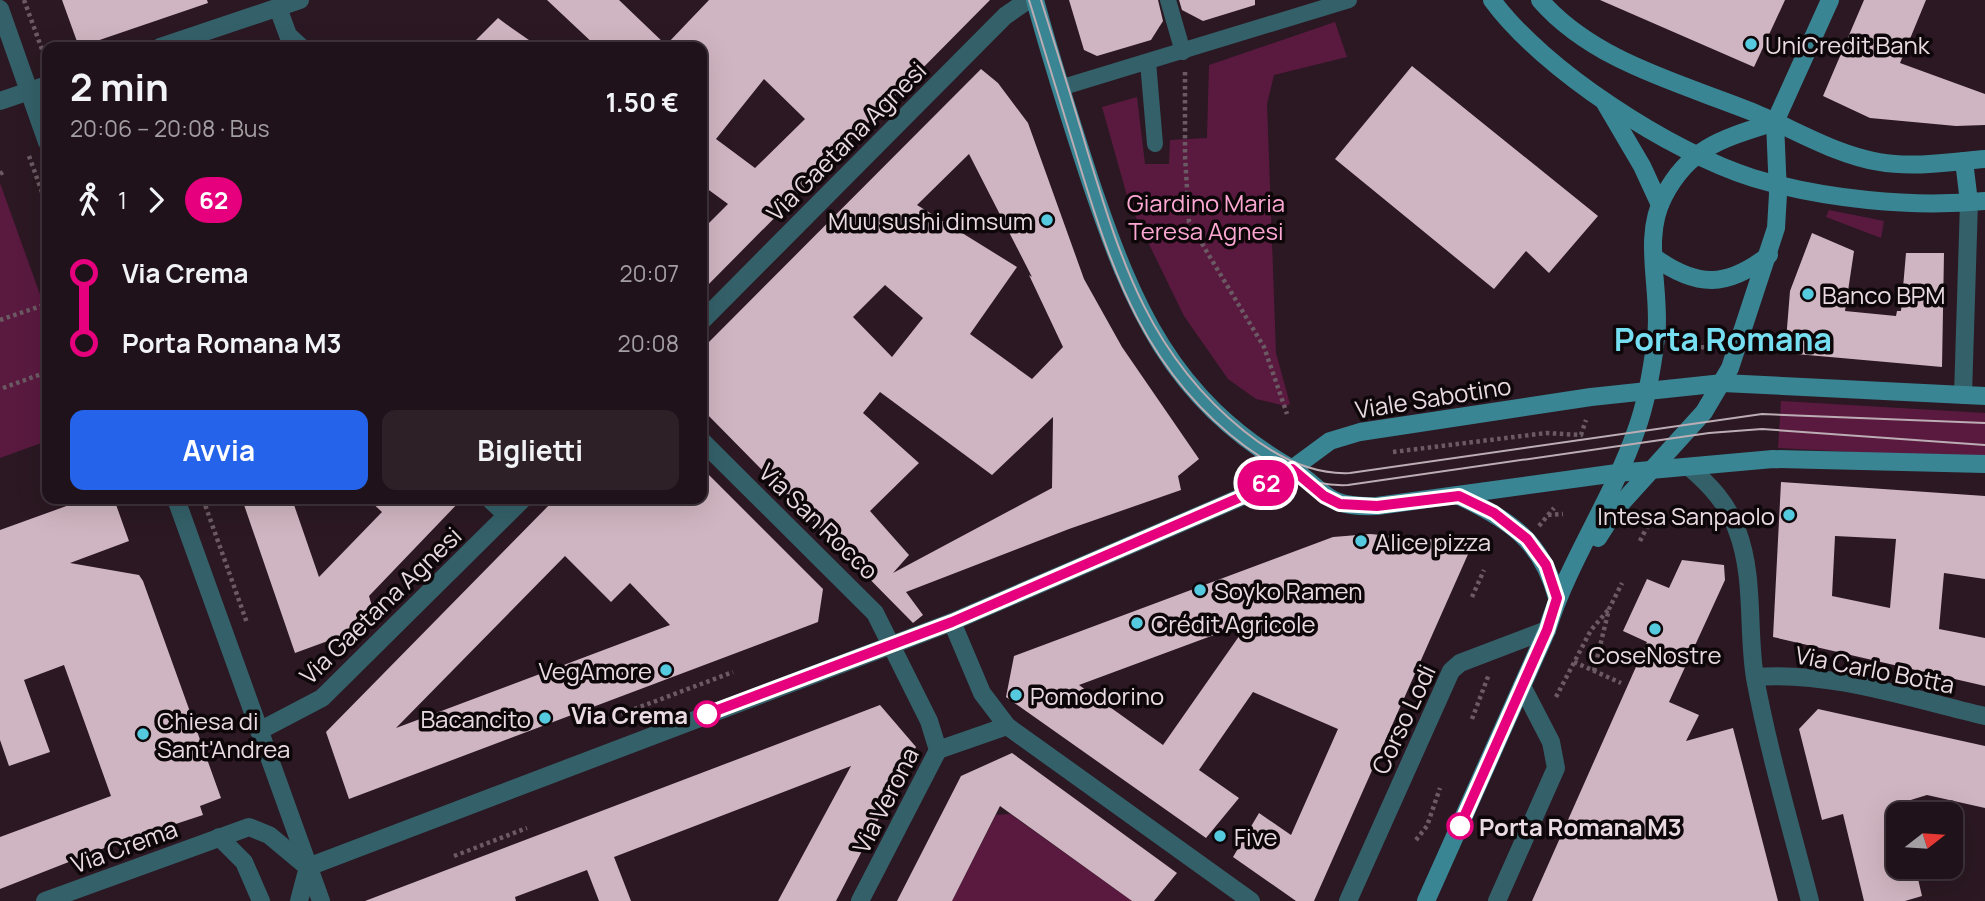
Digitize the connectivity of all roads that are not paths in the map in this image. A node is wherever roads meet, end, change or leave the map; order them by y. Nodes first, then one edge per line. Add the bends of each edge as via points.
1 (300, 0) edge
2 (1028, 0) edge
3 (1034, 0) edge
4 (1168, 0) edge
5 (1349, 0) edge
6 (1492, 0) edge
7 (1540, 0) edge
8 (1829, 0) edge
9 (278, 8) junction
10 (0, 9) edge
11 (175, 42) edge
12 (296, 42) edge
13 (1183, 52) junction
14 (1147, 62) junction
15 (42, 87) edge
16 (1059, 88) junction
17 (29, 91) junction
18 (0, 101) edge
19 (1605, 103) junction
20 (1775, 122) junction
21 (42, 128) edge
22 (1155, 144) dead end
23 (1697, 154) junction
24 (1985, 159) edge
25 (1964, 161) junction
26 (1778, 184) junction
27 (1977, 202) edge
28 (1660, 205) junction
29 (1769, 255) junction
30 (1654, 257) junction
31 (707, 316) edge
32 (1723, 383) junction
33 (1649, 389) junction
34 (1963, 395) junction
35 (1985, 396) edge
36 (707, 446) edge
37 (1985, 464) edge
38 (1689, 467) junction
39 (1292, 469) junction
40 (1652, 470) junction
41 (1617, 473) junction
42 (1459, 496) junction
43 (178, 504) edge
44 (493, 504) edge
45 (518, 504) edge
46 (506, 516) junction
47 (1557, 598) junction
48 (952, 622) junction
49 (1547, 630) junction
50 (892, 644) junction
51 (1755, 677) junction
52 (1522, 686) junction
53 (1985, 716) edge
54 (1007, 726) junction
55 (259, 731) junction
56 (938, 750) junction
57 (219, 837) junction
58 (308, 867) junction
59 (45, 901) edge
60 (261, 901) edge
61 (299, 901) edge
62 (321, 901) edge
63 (860, 901) edge
64 (1251, 901) edge
65 (1348, 901) edge
66 (1426, 901) edge
67 (1497, 901) edge
68 (1810, 901) edge

1 - 9 street
2 - 31 street, Via Gaetana Agnesi via 1004,16
3 - 16 main road
4 - 13 lane
5 - 13 lane
6 - 19 main road via 1543,53
7 - 20 main road via 1574,32 1606,52
8 - 20 main road
9 - 11 street
9 - 12 street
10 - 17 street
13 - 14 lane
14 - 16 lane
14 - 22 lane
15 - 17 street
16 - 39 main road via 1117,259 1154,335 1207,406 1249,443
17 - 18 street
17 - 21 street
19 - 23 main road
19 - 28 main road
20 - 23 main road via 1718,139
20 - 25 main road via 1835,150 1877,162
20 - 26 main road
23 - 26 main road
23 - 28 main road
24 - 25 main road
25 - 27 main road
26 - 27 main road via 1872,199
26 - 29 main road
27 - 34 street
28 - 30 main road via 1654,224
29 - 30 main road via 1741,274 1712,281 1686,276
29 - 32 main road
30 - 33 main road via 1657,327
32 - 33 main road, Viale Sabotino
32 - 34 main road, Viale Sabotino
32 - 40 main road via 1704,412
33 - 39 main road, Viale Sabotino via 1353,434 1330,441
33 - 41 main road
34 - 35 main road, Viale Sabotino
36 - 50 street, Via San Rocco via 865,600
37 - 38 main road via 1773,459
38 - 40 main road
38 - 51 street via 1723,501 1738,533 1749,586
39 - 42 main road via 1324,496 1350,506
39 - 48 street via 1248,494
40 - 41 main road
40 - 49 main road via 1608,519
41 - 42 main road
41 - 47 main road
42 - 47 main road via 1494,513 1527,539 1546,565
43 - 55 street
44 - 46 lane
45 - 46 street, Via Gaetana Agnesi
46 - 55 street, Via Gaetana Agnesi via 322,698
47 - 49 main road
48 - 50 street
48 - 54 street via 982,693
49 - 52 main road
49 - 65 street, Corso Lodi via 1460,663 1451,671
50 - 56 street, Via Verona
50 - 58 street
51 - 53 street, Via Carlo Botta via 1825,680
51 - 68 street
52 - 66 main road
52 - 67 street via 1551,742 1556,768
54 - 56 street
54 - 64 street
55 - 58 street
56 - 63 street, Via Verona
57 - 58 street, Via Crema via 249,827 269,835
57 - 59 street, Via Crema
57 - 60 street via 244,862
58 - 61 street
58 - 62 street

